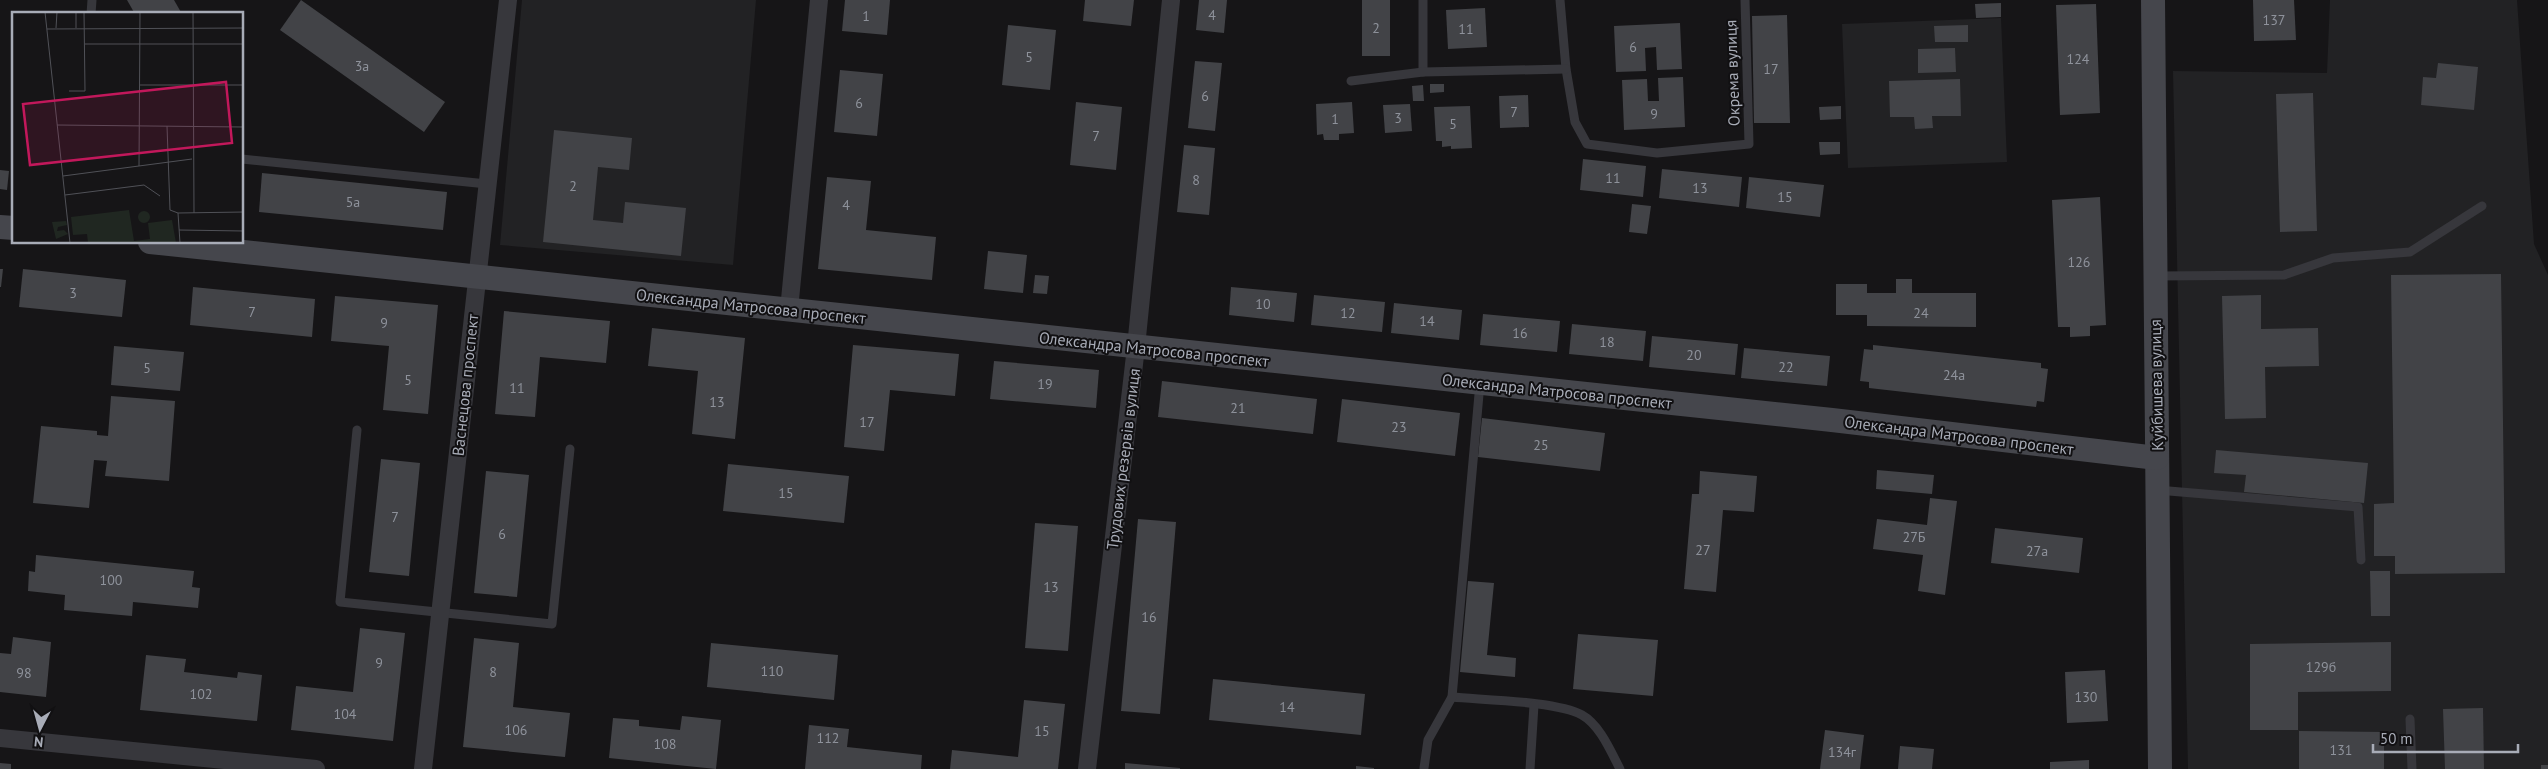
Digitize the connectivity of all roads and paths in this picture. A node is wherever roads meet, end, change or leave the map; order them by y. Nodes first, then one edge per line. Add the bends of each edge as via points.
1 (508, 0) edge
2 (820, 0) edge
3 (1171, 0) edge
4 (1423, 0) edge
5 (1560, 0) edge
6 (1745, 0) edge
7 (2153, 0) edge
8 (1566, 69) junction
9 (1424, 72) junction
10 (1351, 81) dead end
11 (244, 159) edge
12 (487, 184) junction
13 (2482, 206) dead end
14 (169, 244) edge
15 (2155, 276) junction
16 (477, 277) junction
17 (789, 310) junction
18 (1136, 347) junction
19 (1480, 383) junction
20 (357, 430) dead end
21 (570, 449) dead end
22 (2157, 458) junction
23 (2157, 490) junction
24 (2361, 560) dead end
25 (440, 612) junction
26 (1452, 697) junction
27 (1534, 705) junction
28 (2410, 719) dead end
29 (0, 738) edge
30 (1424, 768) edge
31 (316, 769) edge
32 (423, 769) edge
33 (1087, 769) edge
34 (1530, 769) edge
35 (1620, 769) edge
36 (2160, 769) edge
37 (2412, 769) edge

1 - 12 street, Васнецова проспект
2 - 17 street
3 - 18 street, Трудових резервів вулиця
4 - 9 lane
5 - 8 lane, Окрема вулиця
6 - 8 lane, Окрема вулиця via 1749,144 1657,154 1587,144 1575,122
7 - 15 main road, Куйбишева вулиця
8 - 9 lane
9 - 10 lane
11 - 12 lane
12 - 16 street, Васнецова проспект
13 - 15 lane via 2410,252 2333,258 2284,275
14 - 16 main road, Олександра Матросова проспект
15 - 22 main road, Куйбишева вулиця
16 - 17 main road, Олександра Матросова проспект
16 - 25 street, Васнецова проспект
17 - 18 main road, Олександра Матросова проспект
18 - 19 main road, Олександра Матросова проспект
18 - 33 street, Трудових резервів вулиця
19 - 22 main road, Олександра Матросова проспект
19 - 26 lane
20 - 25 lane via 340,602
21 - 25 lane via 552,624
22 - 23 main road, Куйбишева вулиця
23 - 24 lane via 2358,507
23 - 36 main road, Куйбишева вулиця
25 - 32 street, Васнецова проспект
26 - 27 lane
26 - 30 lane via 1428,740
27 - 34 lane
27 - 35 lane via 1567,709 1583,716 1594,726
28 - 37 lane
29 - 31 street

